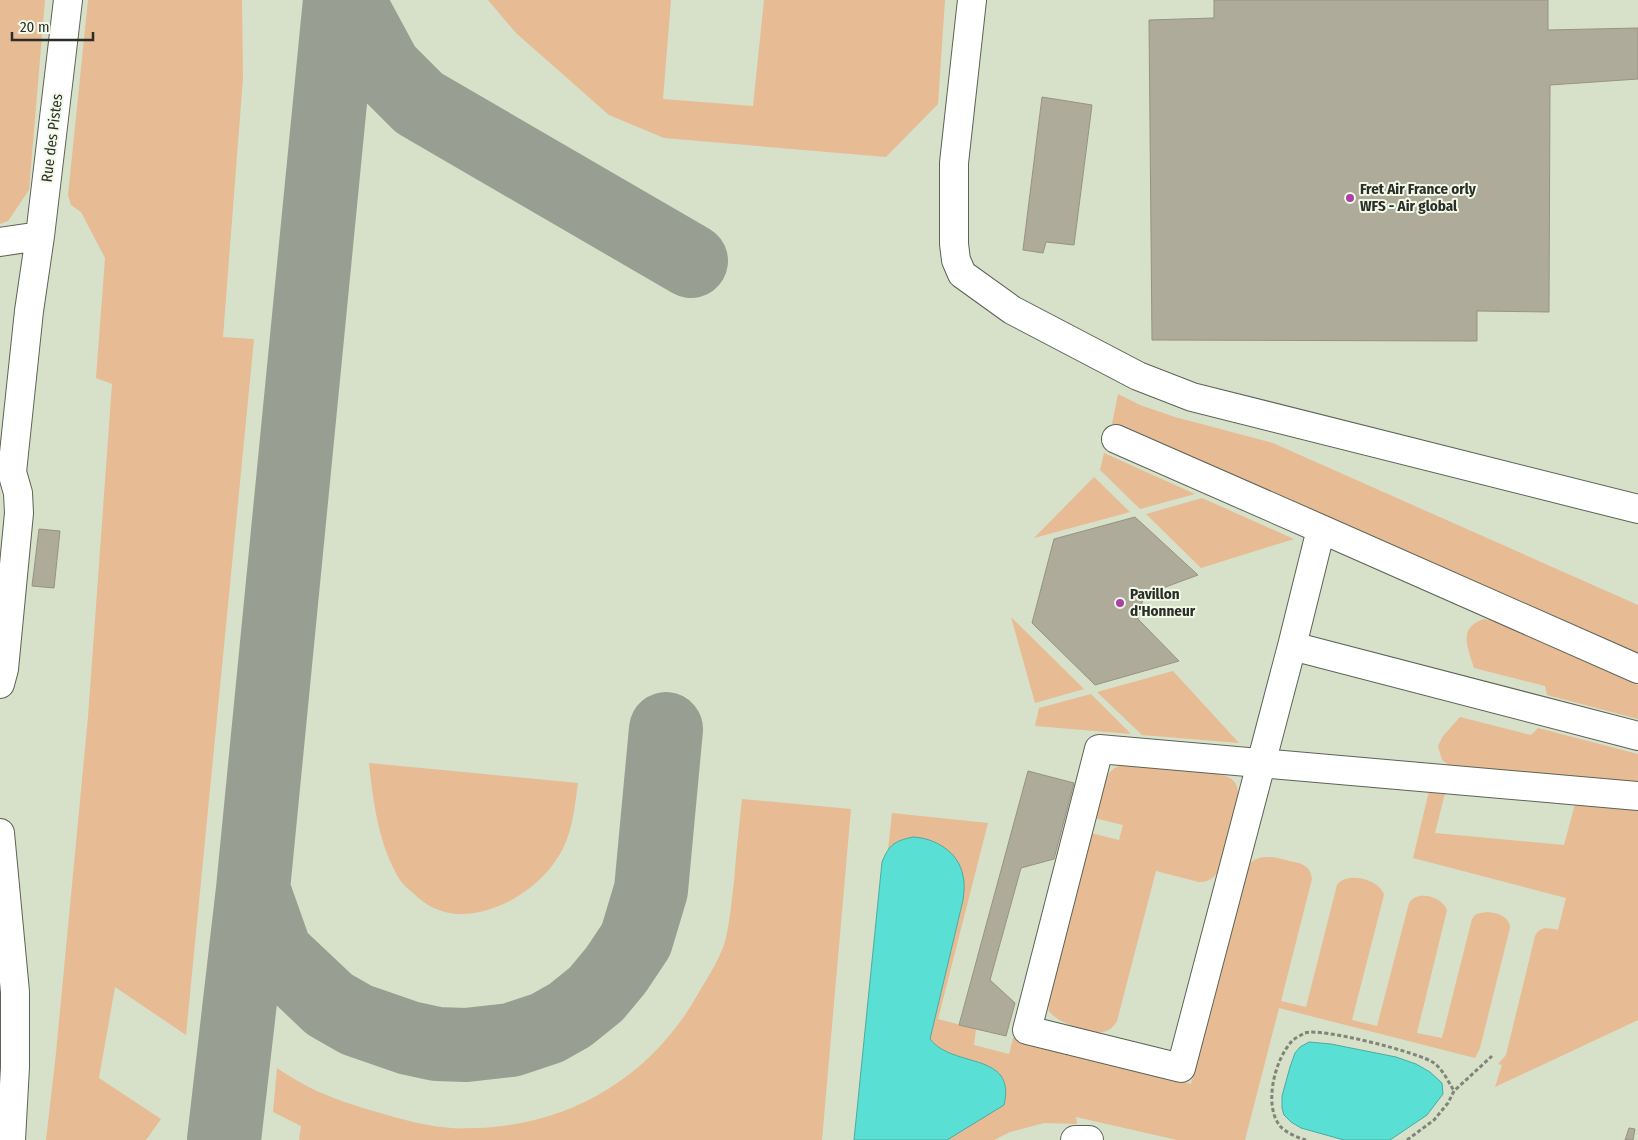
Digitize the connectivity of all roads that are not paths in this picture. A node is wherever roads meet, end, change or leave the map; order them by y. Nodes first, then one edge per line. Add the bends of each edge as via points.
1 (68, 0) edge
2 (972, 0) edge
3 (40, 236) junction
4 (0, 242) edge
5 (1116, 439) dead end
6 (6, 483) edge
7 (1638, 509) edge
8 (1321, 529) junction
9 (1292, 646) junction
10 (1638, 669) edge
11 (0, 684) edge
12 (1638, 736) edge
13 (1260, 763) junction
14 (1638, 796) edge
15 (0, 833) edge
16 (5, 941) edge
17 (11, 1140) edge
18 (1076, 1140) edge
19 (1089, 1140) edge

1 - 3 lane, Rue des Pistes
2 - 7 lane via 954,163 952,220 956,260 962,274 1021,315 1138,376 1192,397
3 - 4 lane
3 - 6 lane, Rue des Pistes
5 - 8 lane
6 - 11 lane via 18,492 19,512
8 - 9 lane
8 - 10 lane
9 - 12 lane
9 - 13 lane
13 - 13 lane via 1180,1068 1027,1030 1099,749
13 - 14 lane
15 - 16 lane
16 - 17 lane via 15,992
18 - 19 lane

